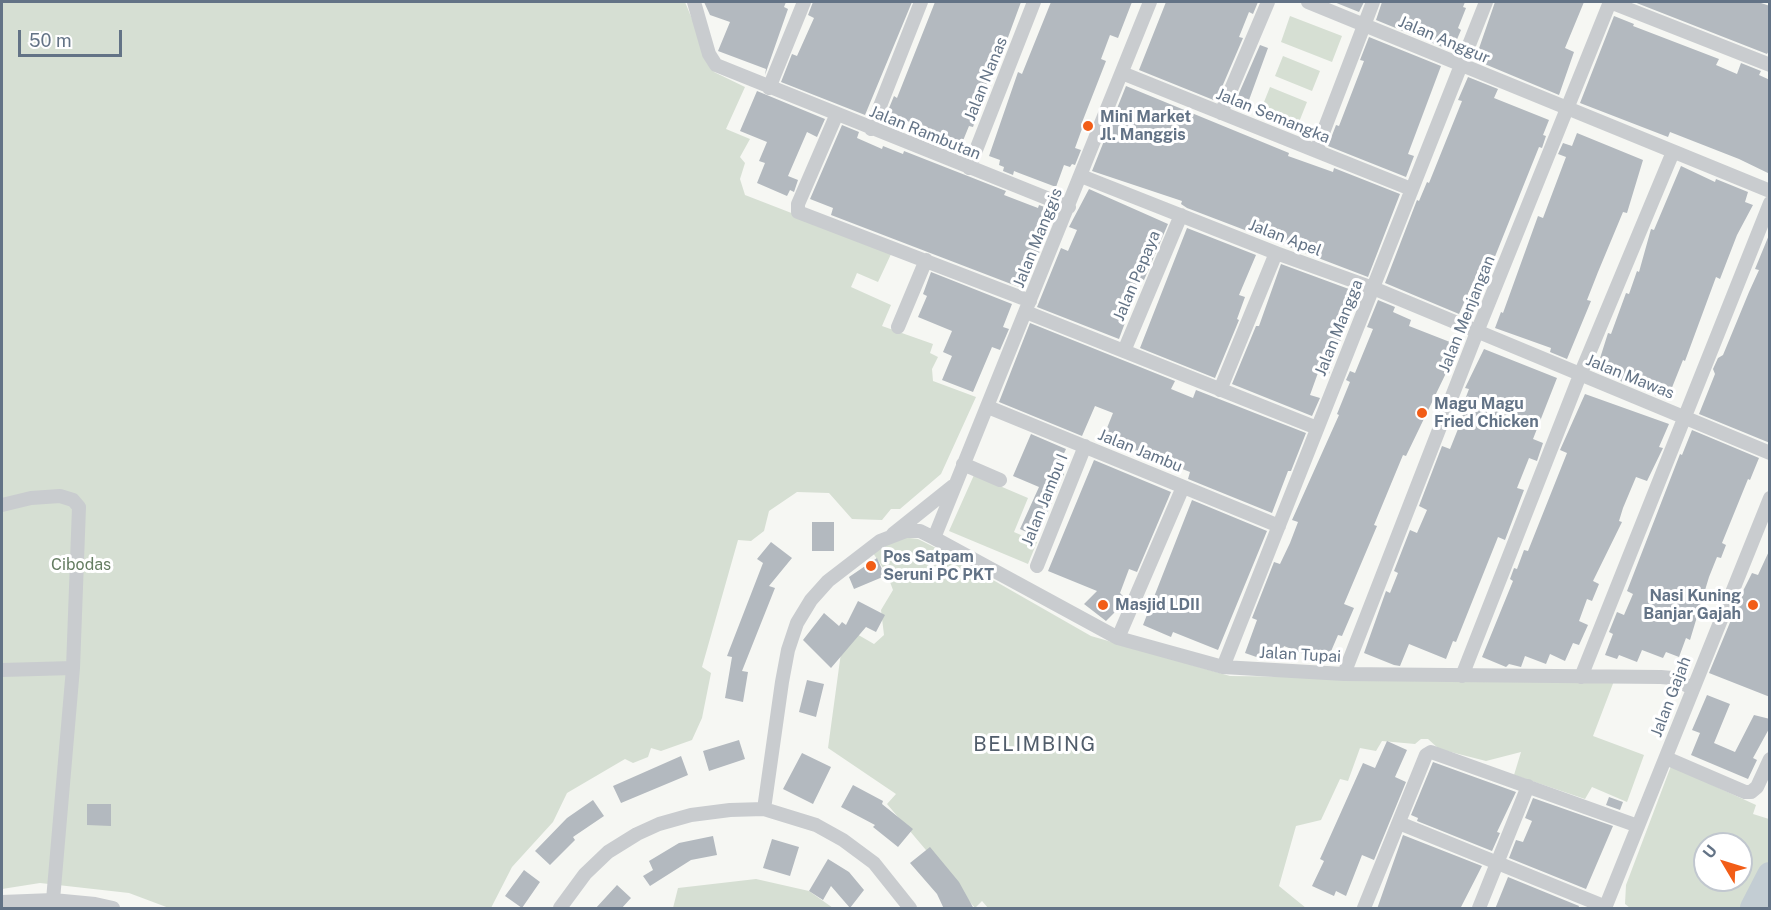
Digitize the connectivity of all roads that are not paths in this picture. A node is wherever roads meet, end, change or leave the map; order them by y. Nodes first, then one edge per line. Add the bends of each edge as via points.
1 (694, 2) edge
2 (804, 2) edge
3 (921, 2) edge
4 (1034, 2) edge
5 (1150, 2) edge
6 (1268, 2) edge
7 (1308, 2) edge
8 (1373, 2) edge
9 (1486, 2) edge
10 (1610, 2) edge
11 (1364, 24) junction
12 (1461, 65) junction
13 (1770, 65) edge
14 (1122, 73) junction
15 (769, 88) junction
16 (1568, 109) junction
17 (1221, 113) junction
18 (836, 116) junction
19 (871, 129) junction
20 (1316, 151) junction
21 (1673, 152) junction
22 (969, 168) junction
23 (1081, 176) junction
24 (1411, 189) junction
25 (1770, 191) edge
26 (1770, 203) edge
27 (1069, 207) junction
28 (1181, 214) junction
29 (1276, 253) junction
30 (926, 260) junction
31 (1373, 288) junction
32 (1028, 307) junction
33 (898, 327) dead end
34 (1477, 332) junction
35 (1124, 351) junction
36 (1580, 375) junction
37 (1220, 390) junction
38 (988, 407) junction
39 (1682, 417) junction
40 (1317, 428) junction
41 (1085, 446) junction
42 (1770, 453) edge
43 (963, 464) junction
44 (1000, 480) dead end
45 (955, 485) junction
46 (1183, 487) junction
47 (1770, 498) edge
48 (2, 505) edge
49 (1279, 526) junction
50 (889, 537) junction
51 (934, 538) junction
52 (1037, 566) dead end
53 (1118, 638) junction
54 (1223, 667) junction
55 (73, 668) junction
56 (2, 670) edge
57 (1344, 674) junction
58 (1462, 676) junction
59 (1581, 677) junction
60 (1692, 688) junction
61 (1666, 758) junction
62 (1770, 759) edge
63 (1528, 786) junction
64 (764, 809) junction
65 (1399, 823) junction
66 (1638, 826) junction
67 (1497, 864) junction
68 (53, 900) junction
69 (2, 902) edge
70 (1609, 906) edge
71 (113, 909) edge
72 (560, 909) edge
73 (910, 909) edge
74 (1364, 909) edge
75 (1479, 909) edge

1 - 15 street, Jalan Rambutan via 713,63
2 - 15 street
3 - 19 street
4 - 22 street, Jalan Nanas
5 - 14 street, Jalan Manggis
6 - 17 street
7 - 11 street, Jalan Anggur
8 - 11 street
9 - 12 street, Jalan Mangga
10 - 13 street
10 - 16 street, Jalan Menjangan
11 - 12 street, Jalan Anggur
11 - 20 street
12 - 16 street, Jalan Anggur
12 - 24 street, Jalan Mangga
14 - 17 street, Jalan Semangka
14 - 23 street, Jalan Manggis
15 - 18 street, Jalan Rambutan
16 - 21 street, Jalan Anggur
16 - 34 street, Jalan Menjangan
17 - 20 street, Jalan Semangka
18 - 19 street, Jalan Rambutan
18 - 30 street via 798,212
19 - 22 street, Jalan Rambutan
20 - 24 street, Jalan Semangka
21 - 25 street, Jalan Anggur
21 - 36 street
22 - 27 street, Jalan Rambutan
23 - 27 street, Jalan Manggis
23 - 28 street, Jalan Apel
24 - 31 street, Jalan Mangga
26 - 39 street
27 - 32 street, Jalan Manggis
28 - 29 street, Jalan Apel
28 - 35 street, Jalan Pepaya
29 - 31 street, Jalan Apel
29 - 37 street
30 - 32 street
30 - 33 street
31 - 34 street, Jalan Apel
31 - 40 street, Jalan Mangga
32 - 35 street
32 - 38 street, Jalan Manggis
34 - 36 street, Jalan Mawas
34 - 57 street, Jalan Menjangan
35 - 37 street
36 - 39 street, Jalan Mawas
36 - 58 street
37 - 40 street
38 - 41 street, Jalan Jambu
38 - 43 street, Jalan Manggis
39 - 42 street, Jalan Mawas
39 - 59 street
40 - 49 street, Jalan Mangga
41 - 46 street, Jalan Jambu
41 - 52 street, Jalan Jambu I
43 - 44 street
43 - 45 street, Jalan Manggis
45 - 50 street
45 - 51 street, Jalan Manggis
46 - 49 street, Jalan Jambu
46 - 53 street
47 - 60 street, Jalan Gajah
48 - 55 street via 60,496 79,507
49 - 54 street, Jalan Mangga
50 - 51 street, Jalan Tupai via 920,531
50 - 64 street via 828,581 797,623 782,682
51 - 53 street, Jalan Tupai
53 - 54 street, Jalan Tupai
54 - 57 street, Jalan Tupai
55 - 56 street
55 - 68 street
57 - 58 street, Jalan Tupai
58 - 59 street, Jalan Tupai
59 - 60 street, Jalan Tupai via 1672,678
60 - 61 street, Jalan Gajah
61 - 62 street via 1745,792 1757,787
61 - 66 street, Jalan Gajah
63 - 65 street via 1431,752 1426,755
63 - 66 street
63 - 67 street
64 - 72 street via 691,815 637,834 608,852 585,874
64 - 73 street via 816,825 843,840 874,863
65 - 67 street
65 - 74 street
66 - 70 street, Jalan Gajah
67 - 70 street
67 - 75 street
68 - 69 street
68 - 71 street

